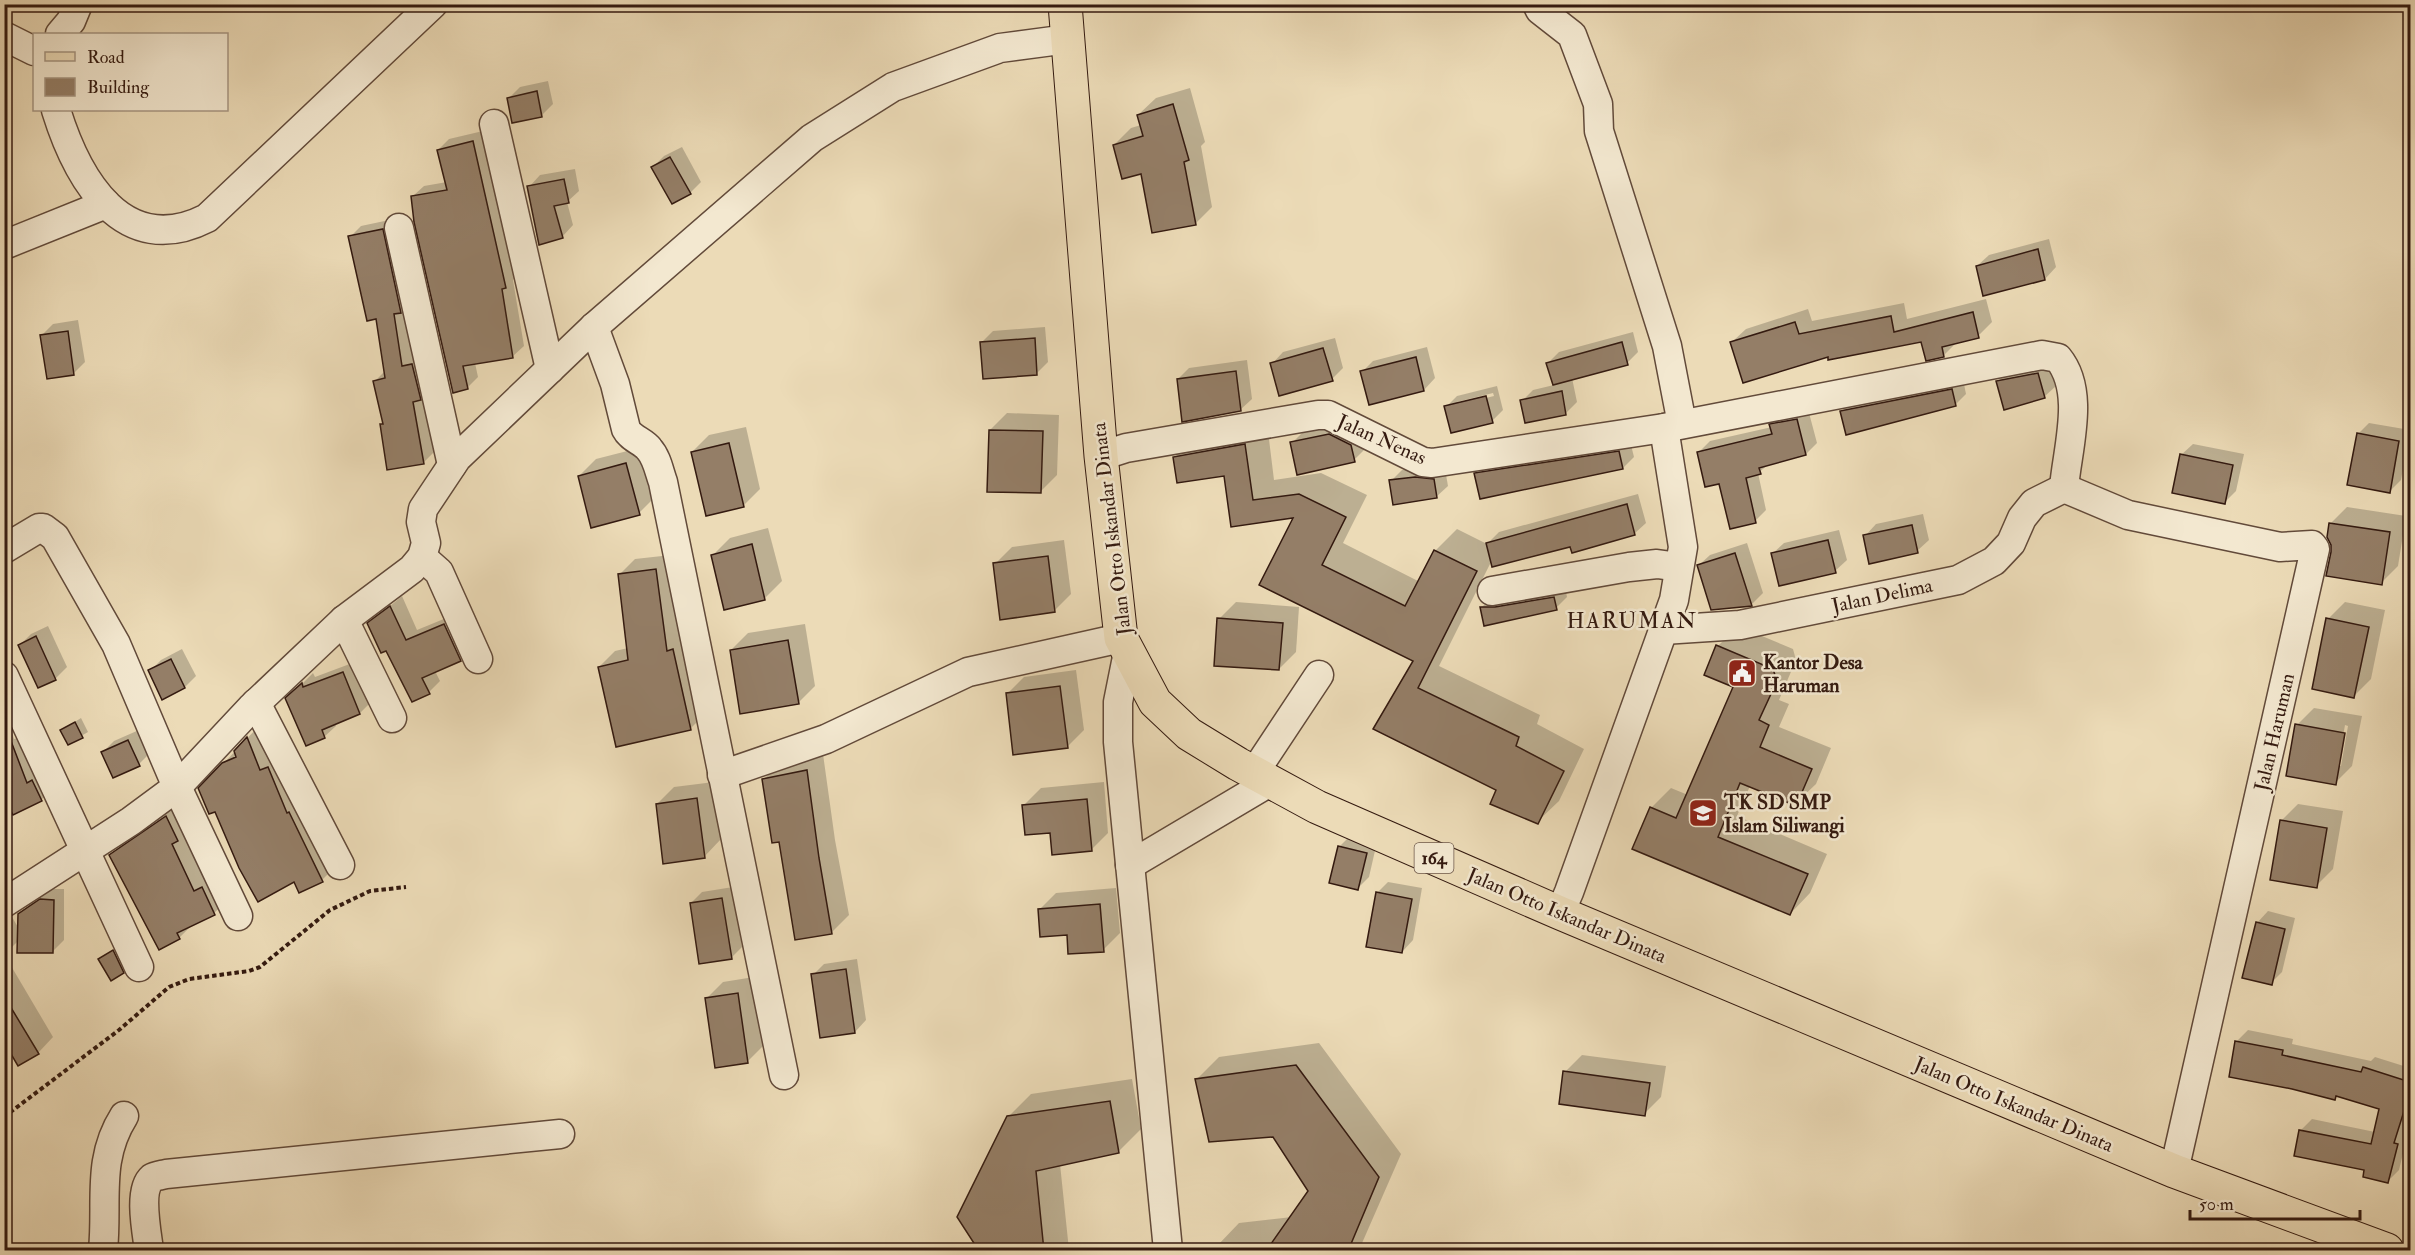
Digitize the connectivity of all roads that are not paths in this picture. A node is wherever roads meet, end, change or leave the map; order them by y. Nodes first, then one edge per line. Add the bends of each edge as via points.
1 (78, 4) edge
2 (433, 4) edge
3 (1065, 4) edge
4 (1537, 4) edge
5 (61, 33) edge
6 (4, 36) edge
7 (1068, 39) junction
8 (33, 50) edge
9 (56, 111) edge
10 (494, 124) dead end
11 (106, 204) junction
12 (399, 228) dead end
13 (4, 245) edge
14 (594, 327) junction
15 (549, 369) junction
16 (1673, 426) junction
17 (1101, 456) junction
18 (452, 465) junction
19 (2064, 488) junction
20 (4, 549) edge
21 (422, 557) junction
22 (1679, 567) junction
23 (1492, 591) dead end
24 (344, 620) junction
25 (1663, 630) junction
26 (1125, 645) junction
27 (478, 659) dead end
28 (1319, 675) dead end
29 (4, 676) edge
30 (256, 703) junction
31 (392, 718) dead end
32 (722, 774) junction
33 (1262, 778) junction
34 (177, 787) junction
35 (87, 849) junction
36 (340, 865) dead end
37 (1130, 865) junction
38 (4, 903) edge
39 (1560, 912) junction
40 (238, 916) dead end
41 (140, 967) dead end
42 (784, 1075) dead end
43 (124, 1116) dead end
44 (560, 1134) dead end
45 (2174, 1171) junction
46 (103, 1251) edge
47 (149, 1251) edge
48 (1168, 1251) edge
49 (2387, 1251) edge

1 - 5 street
2 - 11 street via 207,218 188,228 156,231 130,222
3 - 7 main road, Jalan Otto Iskandar Dinata / 164
4 - 16 street via 1572,35 1598,104 1599,131 1667,346
6 - 8 street
7 - 14 street via 1000,48 893,87 812,138
7 - 17 main road, Jalan Otto Iskandar Dinata / 164
9 - 11 street via 67,144 86,179
10 - 15 street
11 - 13 street
12 - 18 street
14 - 15 street
14 - 32 street via 626,429 648,447 657,461
15 - 18 street
16 - 17 street, Jalan Nenas via 1427,463 1328,415 1318,415 1126,448
16 - 19 street, Jalan Nenas via 2042,355 2058,358 2069,380 2073,426
16 - 22 street via 1683,547
17 - 26 main road, Jalan Otto Iskandar Dinata / 164
18 - 21 street via 420,516 426,543
19 - 25 street, Jalan Delima via 2034,503 2011,543 1995,561 1958,580 1740,625
19 - 45 street, Jalan Haruman via 2128,515 2280,547 2312,545 2315,549
20 - 34 street via 39,528 55,537 116,644
21 - 24 street via 412,569
21 - 27 street via 439,572
22 - 23 street via 1629,567
22 - 25 street via 1674,600
24 - 30 street
24 - 31 street
25 - 39 street
26 - 32 street via 968,672 826,739
26 - 33 main road, Jalan Otto Iskandar Dinata / 164 via 1155,702 1189,734
26 - 37 street via 1118,742
28 - 33 street
29 - 35 street
30 - 34 street
30 - 36 street
32 - 42 street
33 - 37 street
33 - 39 main road, Jalan Otto Iskandar Dinata / 164 via 1328,812
34 - 35 street
34 - 40 street
35 - 38 street
35 - 41 street
37 - 48 street
39 - 45 main road, Jalan Otto Iskandar Dinata / 164
43 - 46 street via 106,1158
44 - 47 street via 166,1174 153,1178 146,1186
45 - 49 main road, Jalan Otto Iskandar Dinata / 164

